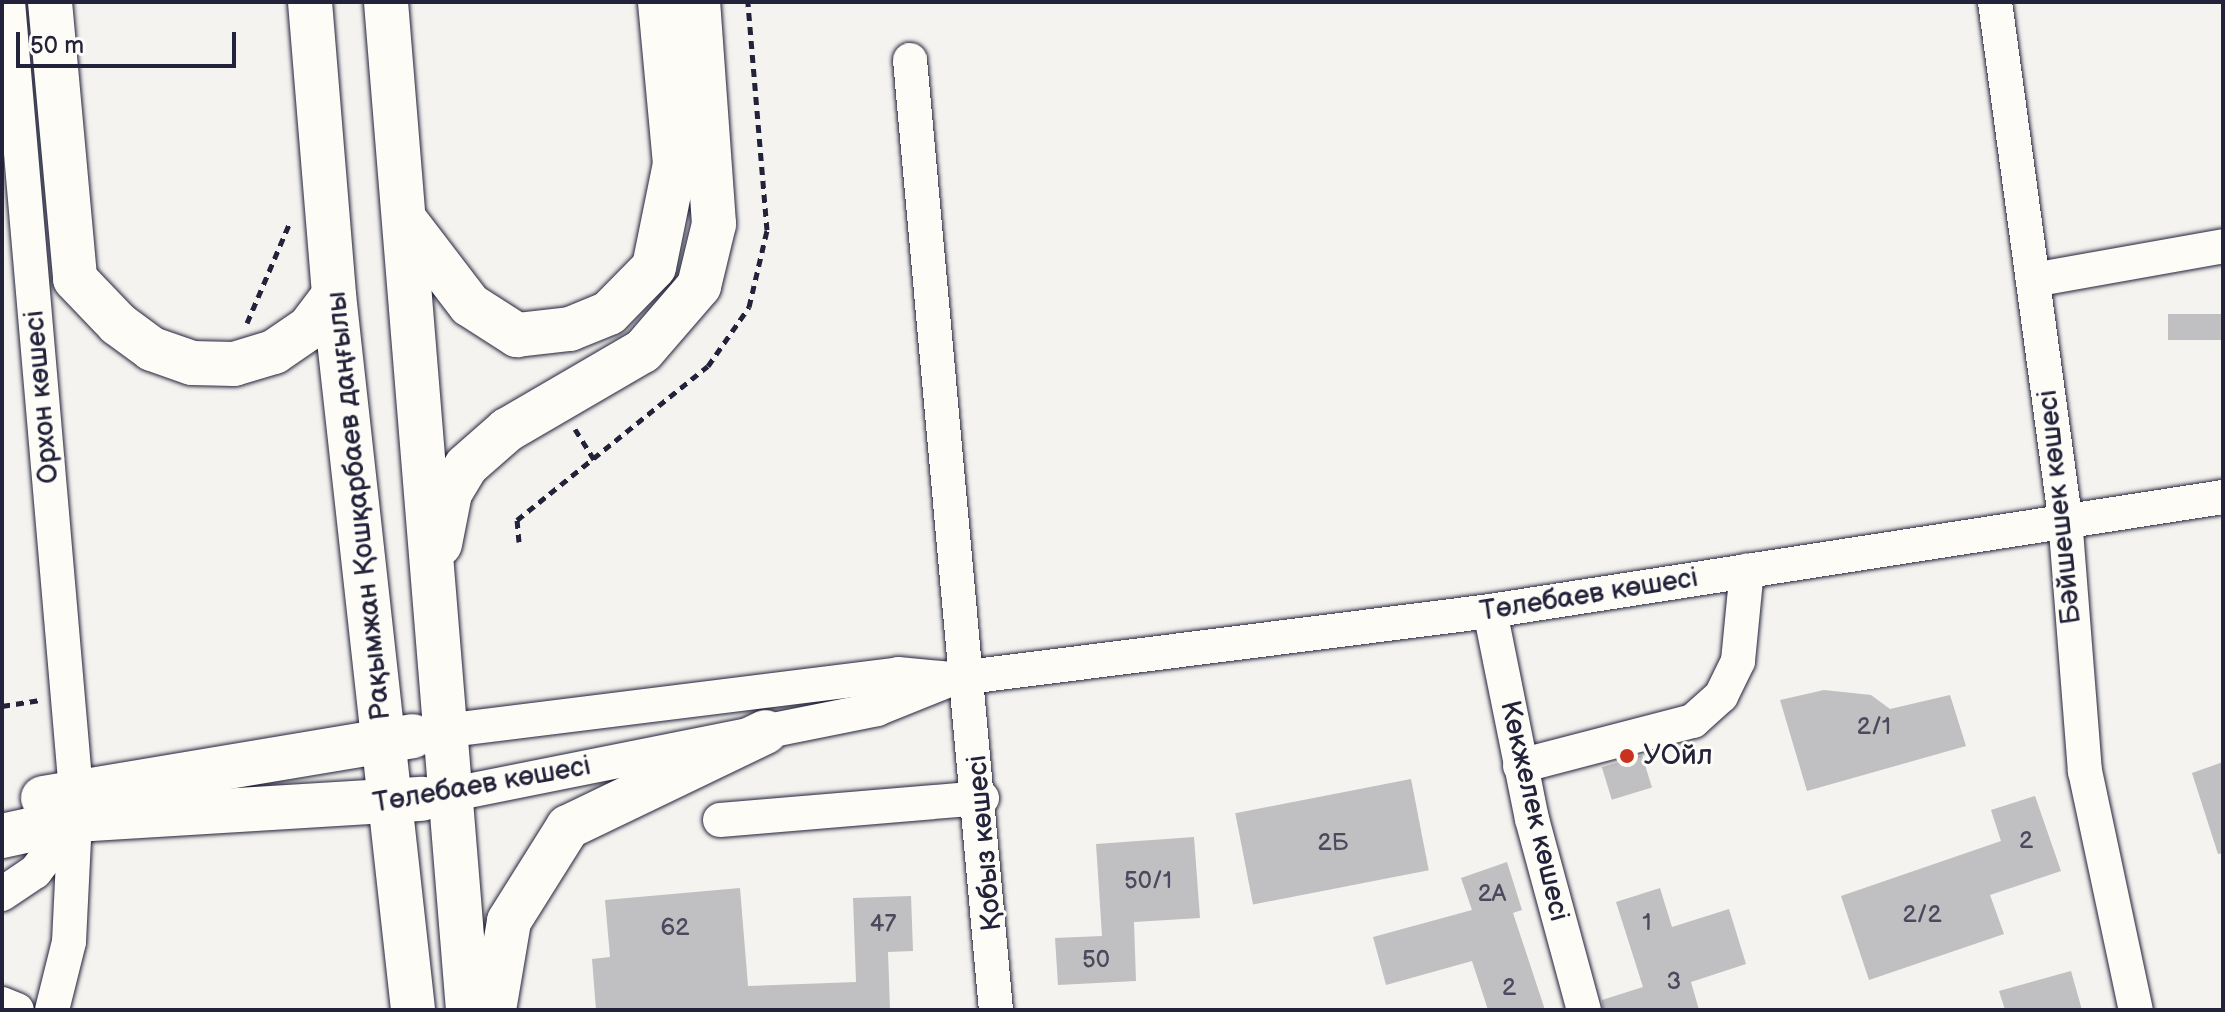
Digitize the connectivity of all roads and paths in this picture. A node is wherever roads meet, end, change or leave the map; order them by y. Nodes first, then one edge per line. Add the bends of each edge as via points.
1 (8, 2) edge
2 (50, 2) edge
3 (310, 2) edge
4 (386, 2) edge
5 (660, 2) edge
6 (698, 2) edge
7 (1995, 2) edge
8 (910, 60) dead end
9 (291, 203) dead end
10 (405, 219) junction
11 (2223, 246) edge
12 (2033, 280) junction
13 (334, 295) junction
14 (244, 329) dead end
15 (574, 427) dead end
16 (594, 459) dead end
17 (2223, 497) edge
18 (2065, 518) junction
19 (1747, 570) junction
20 (432, 581) junction
21 (1490, 611) junction
22 (961, 678) junction
23 (443, 731) junction
24 (765, 732) junction
25 (385, 741) junction
26 (1520, 766) junction
27 (448, 795) junction
28 (982, 798) junction
29 (394, 803) junction
30 (75, 806) junction
31 (3, 813) edge
32 (720, 820) dead end
33 (2, 894) edge
34 (2, 1004) edge
35 (17, 1010) edge
36 (52, 1010) edge
37 (413, 1010) edge
38 (468, 1010) edge
39 (494, 1010) edge
40 (996, 1010) edge
41 (1584, 1010) edge
42 (2136, 1010) edge

1 - 30 street, Орхон көшесі
2 - 13 main road via 75,279 118,324 165,354 234,364 297,336
3 - 13 main road, Рақымжан Қошқарбаев даңғылы
4 - 10 main road
5 - 10 main road via 675,164 654,267 609,313 570,329 517,335 470,305
6 - 20 main road via 714,224 699,286 643,351 507,430 466,466 450,493
7 - 12 street, Бәйшешек көшесі
8 - 22 street, Қобыз көшесі
9 - 14 path via 292,219
10 - 20 main road
11 - 12 street
12 - 18 street, Бәйшешек көшесі
13 - 25 main road, Рақымжан Қошқарбаев даңғылы
15 - 16 path
17 - 18 street, Төлебаев көшесі
18 - 19 street, Төлебаев көшесі
18 - 42 street, Бәйшешек көшесі via 2085,771
19 - 21 street, Төлебаев көшесі
19 - 26 street via 1738,661 1721,696 1693,721
20 - 23 main road
21 - 22 street, Төлебаев көшесі
21 - 26 street, Көкжелек көшесі
22 - 23 street, Төлебаев көшесі via 898,674
22 - 24 street, Төлебаев көшесі via 877,709
22 - 28 street, Қобыз көшесі
23 - 25 main road, Төлебаев көшесі
23 - 27 main road
24 - 27 street, Төлебаев көшесі
24 - 39 main road via 568,827 509,921
25 - 29 main road, Рақымжан Қошқарбаев даңғылы
25 - 30 main road, Төлебаев көшесі
26 - 41 street, Көкжелек көшесі
27 - 29 main road, Төлебаев көшесі
27 - 38 main road
28 - 32 street
28 - 40 street, Қобыз көшесі
29 - 30 main road, Төлебаев көшесі
29 - 37 main road, Рақымжан Қошқарбаев даңғылы
30 - 31 main road, Төлебаев көшесі
30 - 33 street via 35,872
30 - 36 street, Орхон көшесі via 69,942
34 - 35 street

